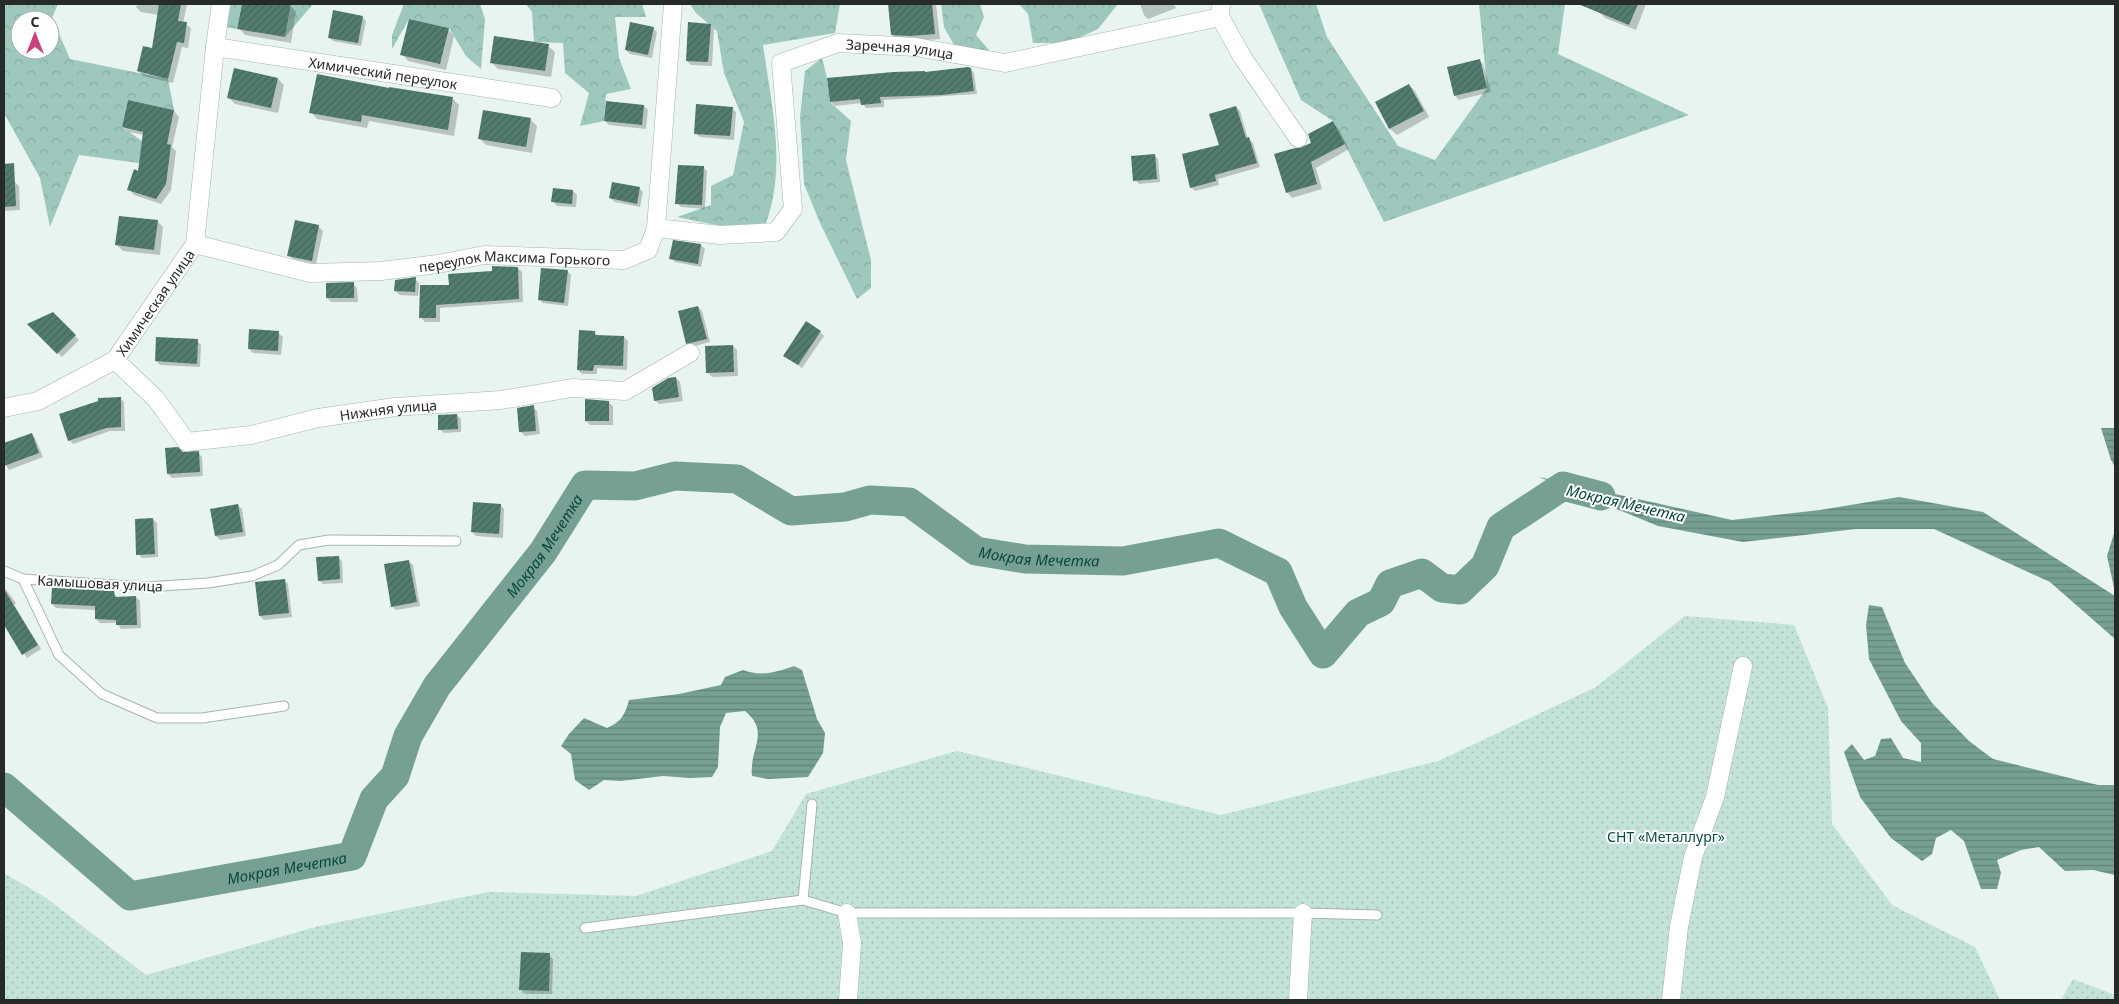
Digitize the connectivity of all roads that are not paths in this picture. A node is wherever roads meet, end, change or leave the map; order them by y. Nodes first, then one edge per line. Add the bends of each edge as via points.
1 (221, 4) edge
2 (673, 4) edge
3 (1220, 10) edge
4 (215, 47) junction
5 (552, 98) dead end
6 (1298, 138) dead end
7 (656, 228) junction
8 (195, 244) junction
9 (690, 353) dead end
10 (115, 360) junction
11 (4, 408) edge
12 (456, 541) dead end
13 (4, 571) edge
14 (23, 579) junction
15 (1743, 666) dead end
16 (284, 706) dead end
17 (812, 804) dead end
18 (803, 900) junction
19 (848, 913) junction
20 (1302, 913) junction
21 (1377, 915) dead end
22 (585, 928) dead end
23 (848, 1000) edge
24 (1298, 1000) edge
25 (1671, 1000) edge

1 - 4 street, Химическая улица
2 - 7 street, переулок Максима Горького
3 - 6 street via 1243,58
3 - 7 street, Заречная улица via 1005,63 916,47 838,43 780,63 793,209 776,232 720,235
4 - 5 street, Химический переулок
4 - 8 street, Химическая улица
7 - 8 street, переулок Максима Горького via 648,250 624,260 484,255 381,271 310,272
8 - 10 street, Химическая улица
9 - 10 street, Нижняя улица via 625,391 572,388 501,400 395,407 318,418 250,435 187,442 156,399
10 - 11 street, Химическая улица via 38,401
12 - 14 lane, Камышовая улица via 329,540 298,545 278,566 252,576 208,583 146,587
13 - 14 lane, Камышовая улица
14 - 16 lane via 59,655 102,694 157,718 202,718
15 - 25 street via 1715,797 1693,857 1678,927
17 - 18 lane
18 - 19 lane
18 - 22 lane
19 - 20 lane
19 - 23 street via 852,943
20 - 21 lane
20 - 24 street

